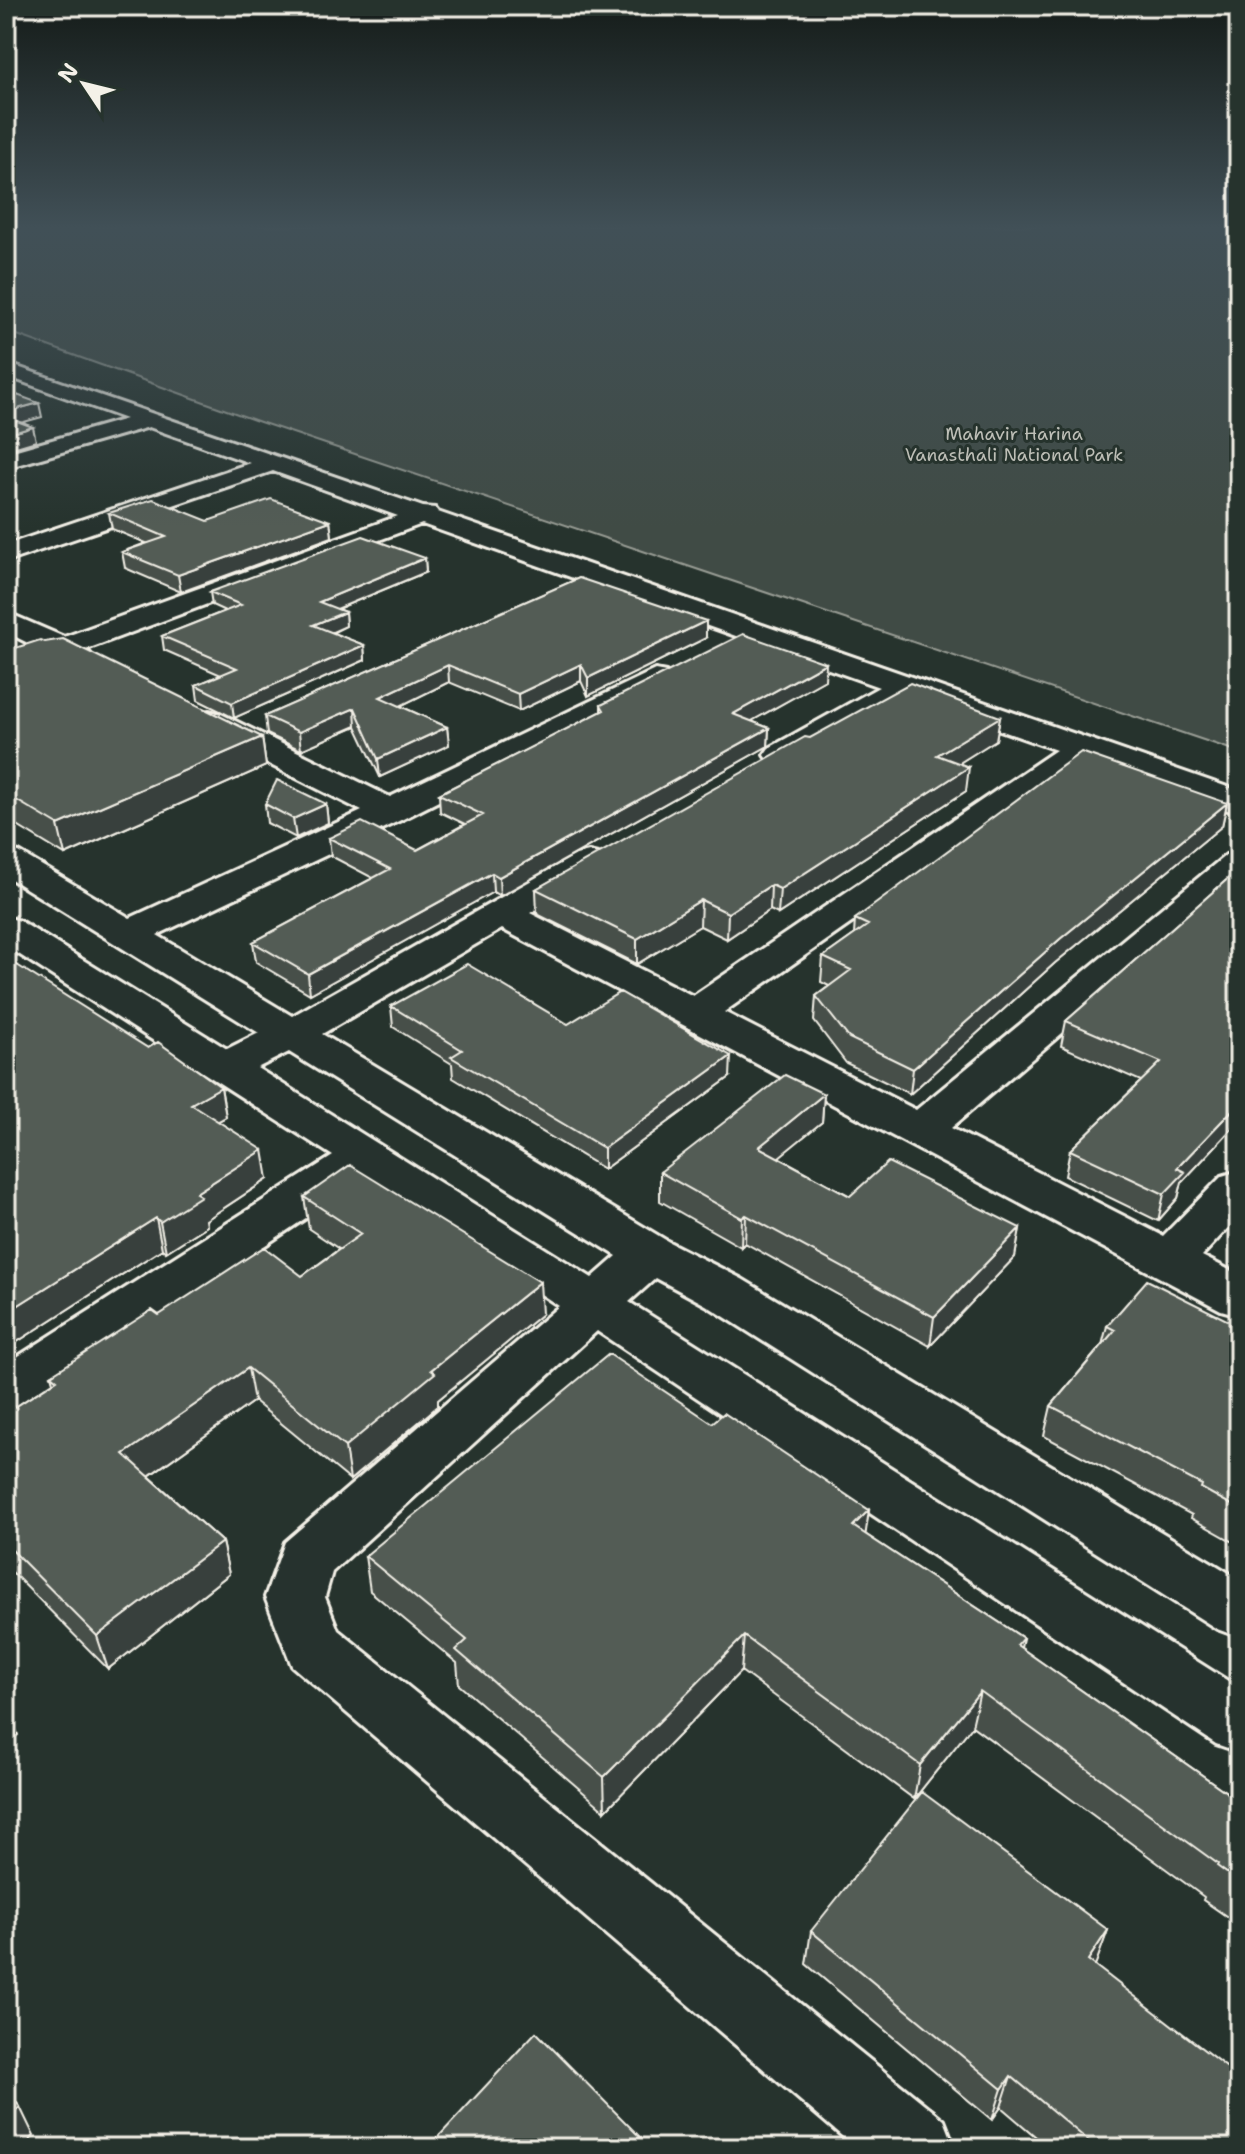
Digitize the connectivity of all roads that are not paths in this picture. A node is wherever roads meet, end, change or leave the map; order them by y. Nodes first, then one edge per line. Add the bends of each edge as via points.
1 (12, 375) edge
2 (151, 419) junction
3 (6, 461) edge
4 (276, 462) junction
5 (426, 514) junction
6 (6, 554) edge
7 (591, 574) junction
8 (549, 593) edge
9 (6, 621) edge
10 (751, 631) junction
11 (62, 648) junction
12 (102, 668) edge
13 (6, 669) edge
14 (907, 684) junction
15 (182, 707) edge
16 (1082, 747) junction
17 (757, 768) edge
18 (1239, 803) edge
19 (390, 811) junction
20 (622, 845) edge
21 (6, 860) edge
22 (1239, 863) edge
23 (500, 913) junction
24 (108, 922) junction
25 (13, 942) edge
26 (694, 1014) junction
27 (293, 1033) junction
28 (225, 1067) junction
29 (919, 1131) junction
30 (366, 1156) junction
31 (1239, 1187) edge
32 (651, 1254) junction
33 (1169, 1261) junction
34 (1239, 1297) edge
35 (594, 1304) junction
36 (6, 1391) edge
37 (1239, 1611) edge
38 (1239, 1723) edge
39 (916, 2148) edge

1 - 2 street
2 - 3 street
2 - 4 street
4 - 5 street
4 - 6 street
5 - 7 street
5 - 11 street
7 - 8 street
7 - 10 street
9 - 11 street
10 - 14 street
10 - 19 street
11 - 12 street
11 - 13 street
14 - 16 street
14 - 17 street
15 - 19 street via 249,727
16 - 18 street
16 - 26 street
19 - 24 street
20 - 23 street
21 - 24 street
22 - 29 street
23 - 26 street
23 - 27 street
24 - 25 street
24 - 27 street
25 - 28 street
26 - 29 street
27 - 28 street
27 - 32 street
28 - 30 street
29 - 33 street
30 - 35 street
30 - 36 street
31 - 33 street
32 - 35 street
32 - 37 street via 724,1292
33 - 34 street
35 - 38 street
35 - 39 street via 306,1559 295,1597 309,1634 314,1647

